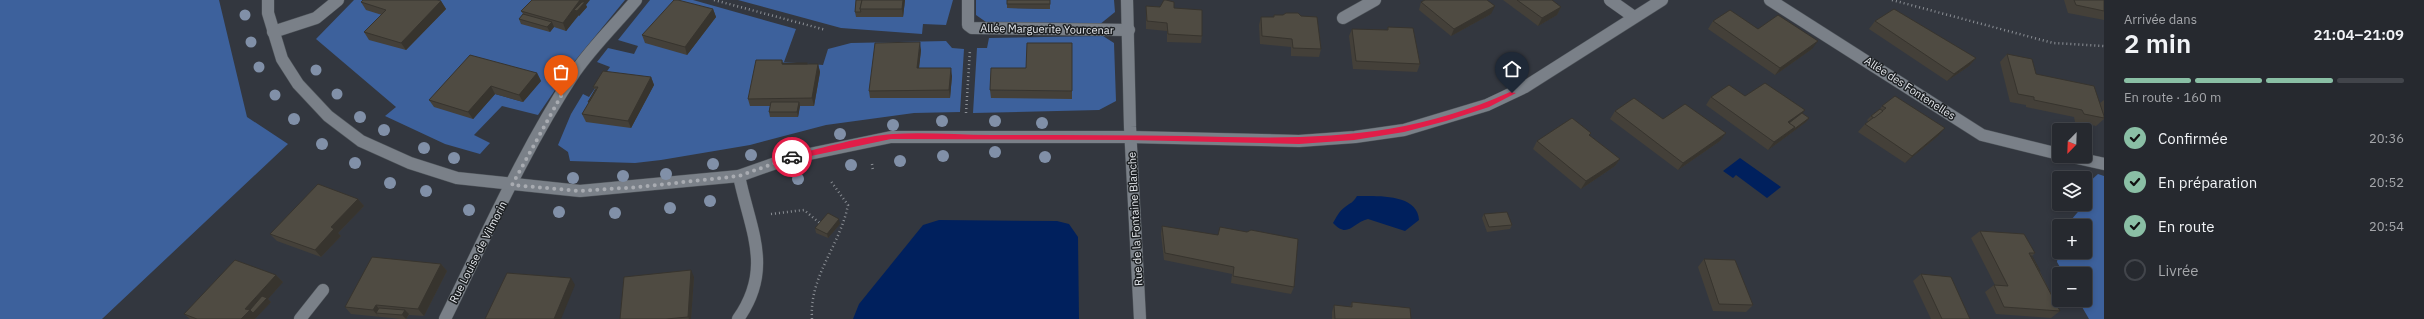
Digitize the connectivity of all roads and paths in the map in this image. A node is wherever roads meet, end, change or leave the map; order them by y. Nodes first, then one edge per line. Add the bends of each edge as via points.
1 (268, 0) edge
2 (338, 0) edge
3 (636, 0) edge
4 (714, 0) edge
5 (968, 0) edge
6 (1127, 0) edge
7 (1375, 0) edge
8 (1610, 0) edge
9 (1662, 0) edge
10 (1770, 0) edge
11 (1892, 0) edge
12 (1634, 17) junction
13 (1343, 18) dead end
14 (972, 28) junction
15 (826, 30) dead end
16 (1129, 30) junction
17 (273, 32) junction
18 (2104, 46) edge
19 (966, 117) dead end
20 (1130, 137) junction
21 (2052, 152) edge
22 (2092, 161) edge
23 (2104, 164) edge
24 (739, 176) junction
25 (830, 180) dead end
26 (512, 185) junction
27 (748, 218) junction
28 (822, 225) edge
29 (323, 290) dead end
30 (300, 319) edge
31 (445, 319) edge
32 (738, 319) edge
33 (812, 319) edge
34 (1140, 319) edge

1 - 17 street
2 - 17 street via 316,18
3 - 26 street, Rue Louise de Vilmorin via 576,71
4 - 15 path
5 - 14 street, Allée Marguerite Yourcenar via 968,25
6 - 16 street, Rue de la Fontaine Blanche
7 - 13 street
8 - 12 street
9 - 12 street
10 - 21 street, Allée des Fontenelles via 1982,134 2008,143
11 - 18 path via 2053,43
12 - 20 street via 1525,87 1487,105 1404,130 1299,141
14 - 16 street, Allée Marguerite Yourcenar
14 - 19 path
16 - 20 street, Rue de la Fontaine Blanche
17 - 26 street via 282,59 298,84 328,116 361,141 410,163 457,178
20 - 24 street via 891,137 790,158
20 - 34 street, Rue de la Fontaine Blanche
22 - 23 street
24 - 26 street via 580,191
24 - 27 street
25 - 33 path via 848,205 847,218 814,284 810,310
26 - 31 street, Rue Louise de Vilmorin
27 - 28 path via 804,210
27 - 32 street via 757,258 757,281 748,305
29 - 30 street

